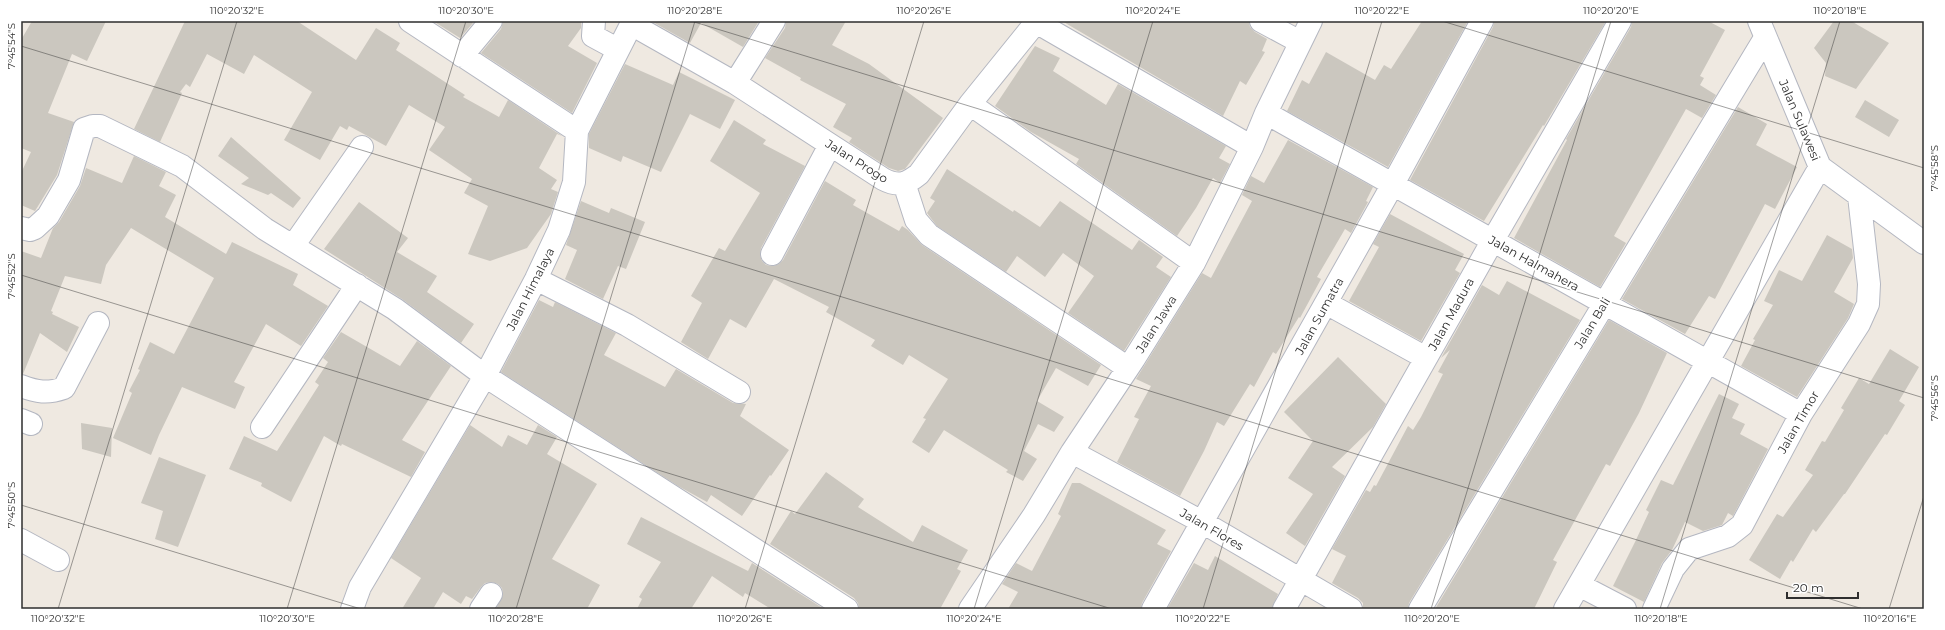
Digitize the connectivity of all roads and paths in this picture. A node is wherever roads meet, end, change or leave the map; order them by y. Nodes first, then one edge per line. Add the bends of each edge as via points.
1 (410, 21) edge
2 (492, 21) edge
3 (594, 21) edge
4 (774, 21) edge
5 (1261, 21) edge
6 (1311, 21) edge
7 (1482, 21) edge
8 (1620, 21) edge
9 (1037, 22) edge
10 (632, 23) edge
11 (1762, 29) edge
12 (1300, 42) junction
13 (617, 49) junction
14 (462, 56) junction
15 (735, 83) junction
16 (970, 104) junction
17 (1266, 112) junction
18 (576, 131) junction
19 (830, 144) junction
20 (362, 147) dead end
21 (1252, 147) junction
22 (1820, 167) junction
23 (904, 183) junction
24 (1393, 184) junction
25 (1859, 196) junction
26 (21, 228) edge
27 (1493, 240) junction
28 (1924, 244) edge
29 (293, 246) junction
30 (772, 254) dead end
31 (1194, 263) junction
32 (536, 279) junction
33 (357, 285) junction
34 (1326, 303) junction
35 (1604, 304) junction
36 (98, 323) dead end
37 (1426, 358) junction
38 (1708, 362) junction
39 (1128, 368) junction
40 (485, 376) junction
41 (21, 386) edge
42 (739, 392) dead end
43 (1801, 414) junction
44 (262, 427) dead end
45 (1072, 452) junction
46 (1202, 522) junction
47 (21, 540) edge
48 (58, 560) dead end
49 (1300, 580) junction
50 (1579, 585) junction
51 (352, 609) edge
52 (847, 609) edge
53 (970, 609) edge
54 (1153, 609) edge
55 (1284, 609) edge
56 (1351, 609) edge
57 (1420, 609) edge
58 (1565, 609) edge
59 (1625, 609) edge
60 (1654, 609) edge

1 - 14 street
2 - 14 street
3 - 13 street via 593,36
4 - 15 street
5 - 12 street
6 - 12 street, Jalan Jawa
7 - 24 street, Jalan Sumatra
8 - 27 street, Jalan Madura
9 - 16 street, Jalan Progo
9 - 21 street
10 - 13 street
10 - 15 street, Jalan Progo
11 - 22 street, Jalan Sulawesi
11 - 35 street, Jalan Bali
12 - 17 street, Jalan Jawa
13 - 18 street
14 - 18 street
15 - 19 street, Jalan Progo
16 - 23 street, Jalan Progo via 919,174
16 - 31 street
17 - 21 street, Jalan Jawa
17 - 24 street, Jalan Halmahera
18 - 32 street, Jalan Himalaya via 574,182 559,230
19 - 23 street, Jalan Progo via 889,182
19 - 30 street
20 - 29 street
21 - 31 street, Jalan Jawa
22 - 25 street, Jalan Sulawesi
22 - 38 street
23 - 39 street via 916,220 929,235
24 - 27 street, Jalan Halmahera
24 - 34 street, Jalan Sumatra
25 - 28 street, Jalan Sulawesi
25 - 43 street, Jalan Timor via 1869,284 1868,304 1859,324
26 - 29 street via 35,228 48,216 69,180 81,135 87,126 100,126 182,166 265,229
27 - 35 street, Jalan Halmahera
27 - 37 street, Jalan Madura
29 - 33 street
31 - 39 street, Jalan Jawa
32 - 40 street, Jalan Himalaya
32 - 42 street via 627,325
33 - 40 street via 395,309
33 - 44 street
34 - 37 street
34 - 46 street, Jalan Sumatra
35 - 38 street, Jalan Halmahera
35 - 57 street, Jalan Bali
36 - 41 street via 64,388 46,393
37 - 49 street, Jalan Madura
38 - 43 street, Jalan Halmahera
38 - 50 street
39 - 45 street, Jalan Jawa
40 - 51 street, Jalan Himalaya via 360,587
40 - 52 street
43 - 60 street, Jalan Timor via 1742,525 1728,536 1689,549 1673,569
45 - 46 street, Jalan Flores
45 - 53 street, Jalan Jawa via 1034,516
46 - 49 street, Jalan Flores
46 - 54 street, Jalan Sumatra
47 - 48 street
49 - 55 street, Jalan Madura
49 - 56 street, Jalan Flores
50 - 58 street
50 - 59 street

